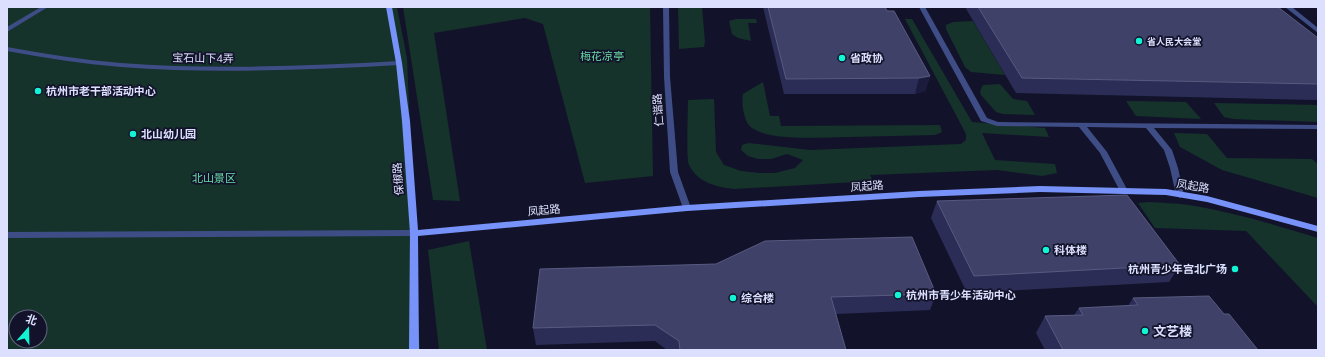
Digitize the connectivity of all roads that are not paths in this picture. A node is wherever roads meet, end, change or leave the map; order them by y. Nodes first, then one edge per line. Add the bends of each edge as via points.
1 (46, 7) edge
2 (389, 7) edge
3 (666, 7) edge
4 (922, 7) edge
5 (1288, 7) edge
6 (7, 30) edge
7 (1318, 31) edge
8 (7, 50) edge
9 (399, 63) junction
10 (1081, 125) junction
11 (1149, 126) junction
12 (1318, 127) edge
13 (1124, 191) junction
14 (1180, 195) junction
15 (687, 208) junction
16 (1318, 229) edge
17 (414, 233) junction
18 (7, 236) edge
19 (414, 350) edge

1 - 6 street
2 - 9 street, 保俶路
3 - 15 street, 仁谐路 via 667,77 674,172
4 - 10 street via 984,119 997,124
5 - 7 street
8 - 9 street, 宝石山下4弄 via 121,64 180,68 258,69
9 - 17 street, 保俶路
10 - 11 street
10 - 13 street via 1103,152
11 - 12 street
11 - 14 street via 1168,150
13 - 14 street, 凤起路
13 - 15 street, 凤起路 via 1040,189
14 - 16 street, 凤起路 via 1207,199
15 - 17 street, 凤起路
17 - 18 street
17 - 19 street, 保俶路

